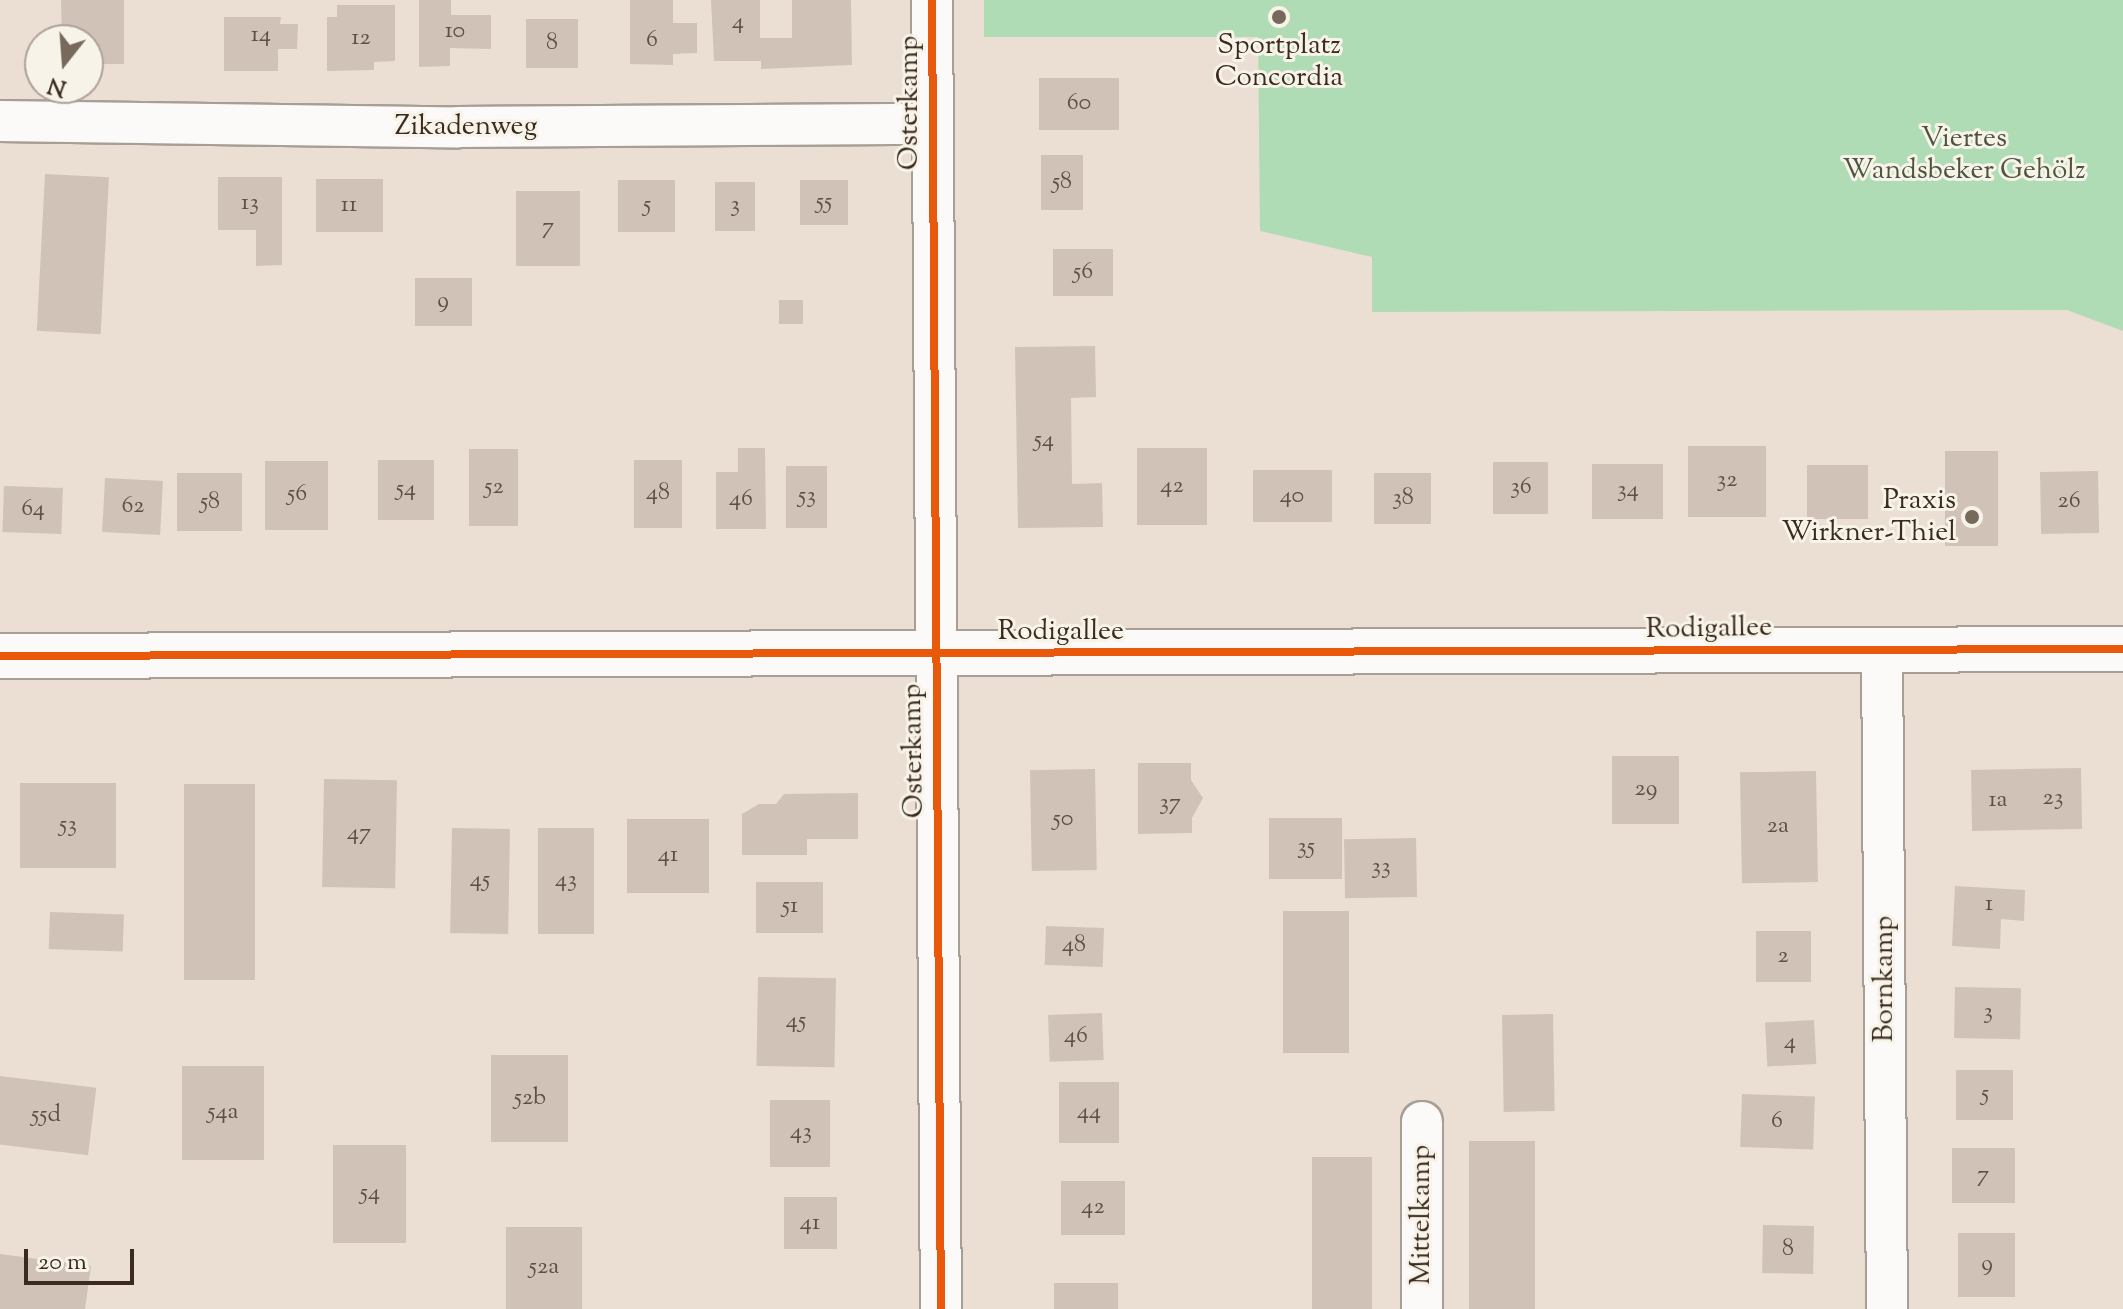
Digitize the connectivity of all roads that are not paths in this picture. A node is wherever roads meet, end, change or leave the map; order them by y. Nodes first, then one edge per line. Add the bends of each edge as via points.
1 (932, 0) edge
2 (0, 121) edge
3 (932, 124) junction
4 (1882, 649) junction
5 (2123, 649) edge
6 (935, 655) junction
7 (0, 656) edge
8 (1422, 1122) dead end
9 (941, 1309) edge
10 (1422, 1309) edge
11 (1887, 1309) edge

1 - 3 street, Osterkamp
2 - 3 street, Zikadenweg via 458,127
3 - 6 street, Osterkamp
4 - 5 main road, Rodigallee
4 - 6 main road, Rodigallee
4 - 11 street, Bornkamp
6 - 7 main road, Rodigallee
6 - 9 street, Osterkamp
8 - 10 street, Mittelkamp

